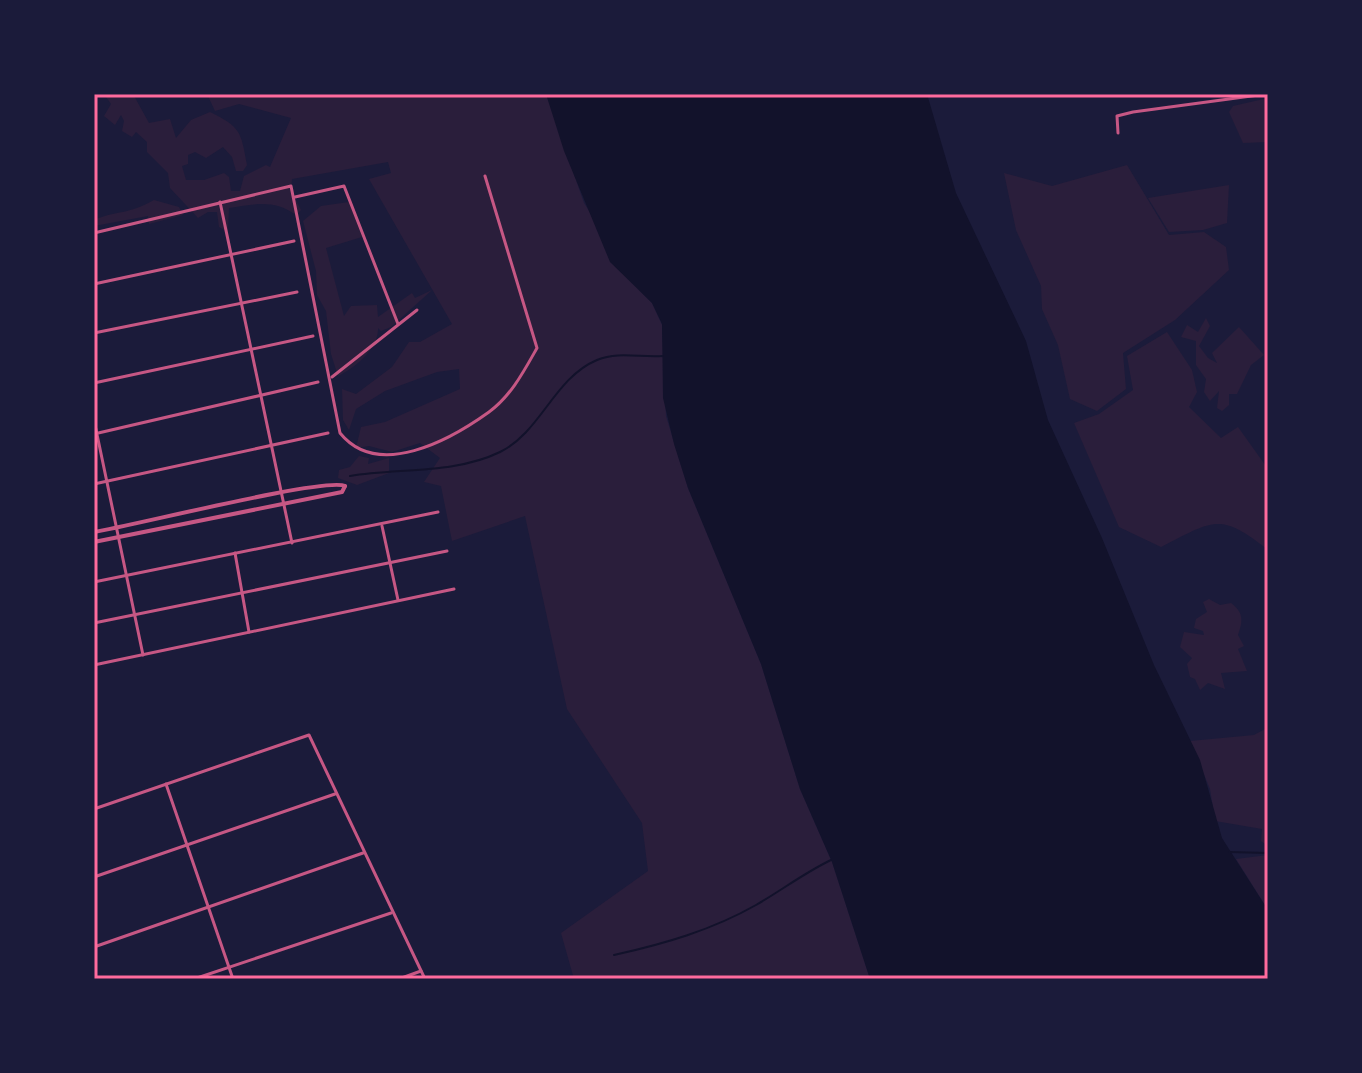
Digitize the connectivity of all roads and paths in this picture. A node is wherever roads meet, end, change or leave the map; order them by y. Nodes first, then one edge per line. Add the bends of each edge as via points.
1 (1266, 94) edge
2 (1118, 133) dead end
3 (485, 176) dead end
4 (295, 197) junction
5 (220, 202) junction
6 (94, 233) edge
7 (294, 241) dead end
8 (234, 256) junction
9 (94, 284) edge
10 (297, 292) dead end
11 (243, 305) junction
12 (417, 310) dead end
13 (398, 324) junction
14 (94, 333) edge
15 (313, 336) dead end
16 (252, 349) junction
17 (332, 377) junction
18 (318, 382) dead end
19 (94, 383) edge
20 (261, 398) junction
21 (94, 420) edge
22 (328, 433) dead end
23 (96, 434) edge
24 (273, 446) junction
25 (108, 481) junction
26 (94, 484) edge
27 (281, 493) junction
28 (283, 502) junction
29 (438, 512) dead end
30 (381, 524) junction
31 (116, 528) junction
32 (94, 532) edge
33 (119, 537) junction
34 (94, 542) edge
35 (292, 543) junction
36 (447, 551) dead end
37 (235, 553) junction
38 (390, 563) junction
39 (126, 575) junction
40 (94, 582) edge
41 (454, 589) dead end
42 (241, 593) junction
43 (398, 600) junction
44 (135, 615) junction
45 (94, 623) edge
46 (249, 632) junction
47 (143, 655) junction
48 (94, 665) edge
49 (166, 784) junction
50 (335, 794) junction
51 (94, 809) edge
52 (187, 845) junction
53 (363, 853) junction
54 (94, 877) edge
55 (208, 906) junction
56 (392, 912) junction
57 (94, 947) edge
58 (229, 967) junction
59 (421, 971) junction
60 (194, 979) edge
61 (233, 979) edge
62 (399, 979) edge
63 (425, 979) edge

1 - 2 street via 1117,116
3 - 17 street via 537,348 516,385 490,411 431,445 397,455 371,454 351,447 340,433
4 - 5 street via 291,186
4 - 13 street via 344,186
4 - 17 street
5 - 6 street
5 - 8 street
7 - 8 street
8 - 9 street
8 - 11 street
10 - 11 street
11 - 14 street
11 - 16 street
12 - 13 street
13 - 17 street
15 - 16 street
16 - 19 street
16 - 20 street
18 - 20 street
20 - 23 street
20 - 24 street
21 - 23 street
22 - 24 street
23 - 25 street
24 - 25 street
24 - 27 street
25 - 26 street
25 - 31 street
27 - 28 street
27 - 28 street via 345,486 342,492
27 - 31 street
28 - 33 street
28 - 35 street
29 - 30 street
30 - 35 street
30 - 38 street
31 - 32 street
31 - 33 street
33 - 34 street
33 - 39 street
35 - 37 street
36 - 38 street
37 - 39 street
37 - 42 street
38 - 42 street
38 - 43 street
39 - 40 street
39 - 44 street
41 - 43 street
42 - 44 street
42 - 46 street
43 - 46 street
44 - 45 street
44 - 47 street
46 - 47 street
47 - 48 street
49 - 50 street via 309,735
49 - 51 street
49 - 52 street
50 - 52 street
50 - 53 street
52 - 54 street
52 - 55 street
53 - 55 street
53 - 56 street
55 - 57 street
55 - 58 street
56 - 58 street
56 - 59 street
58 - 60 street
58 - 61 street
59 - 62 street
59 - 63 street

